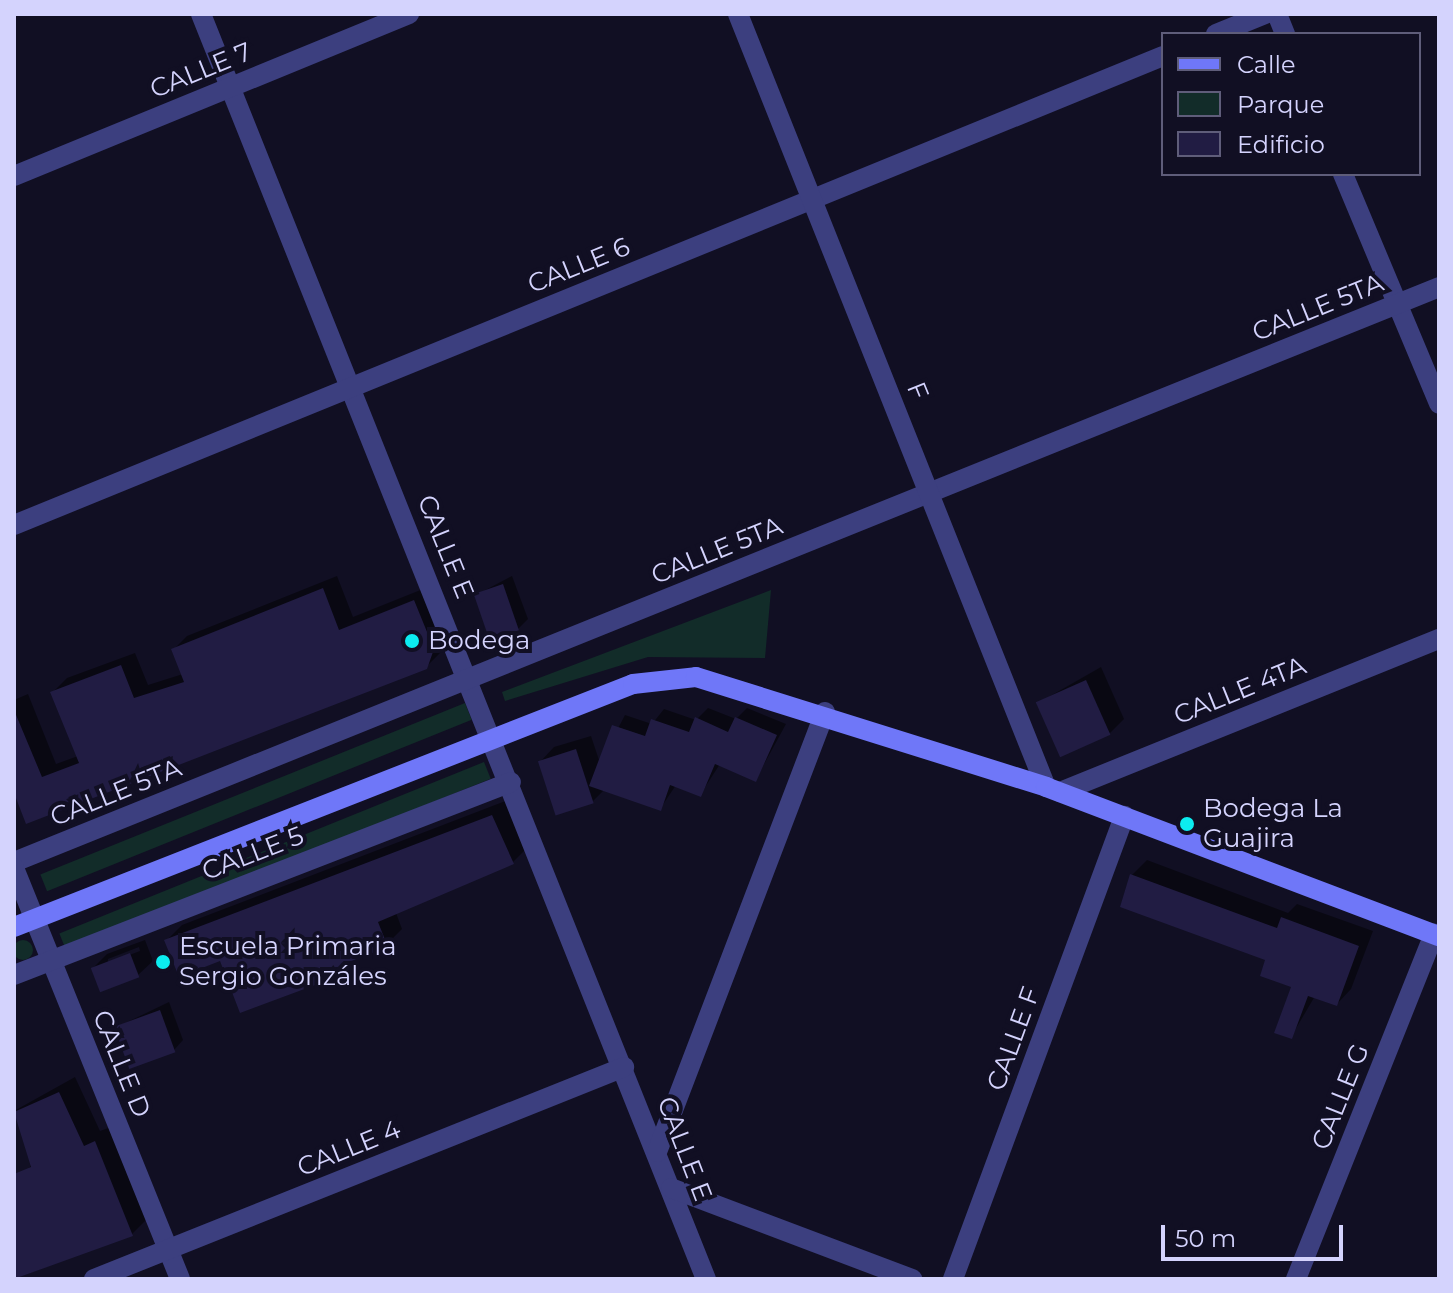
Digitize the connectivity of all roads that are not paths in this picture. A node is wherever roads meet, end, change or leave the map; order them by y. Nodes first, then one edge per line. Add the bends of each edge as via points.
1 (201, 14) edge
2 (409, 14) edge
3 (738, 14) edge
4 (1265, 14) edge
5 (1221, 32) edge
6 (1161, 57) edge
7 (231, 87) junction
8 (14, 176) edge
9 (1344, 176) edge
10 (814, 198) junction
11 (1439, 287) edge
12 (1397, 304) junction
13 (353, 387) junction
14 (1439, 404) edge
15 (930, 493) junction
16 (14, 525) edge
17 (1439, 639) edge
18 (470, 678) junction
19 (825, 712) junction
20 (493, 736) junction
21 (511, 782) junction
22 (1053, 790) junction
23 (1124, 816) junction
24 (14, 862) edge
25 (14, 868) edge
26 (35, 919) junction
27 (14, 927) edge
28 (1437, 935) edge
29 (52, 961) junction
30 (14, 975) edge
31 (624, 1067) junction
32 (657, 1152) junction
33 (671, 1188) junction
34 (168, 1249) junction
35 (94, 1279) edge
36 (180, 1279) edge
37 (706, 1279) edge
38 (912, 1279) edge
39 (953, 1279) edge
40 (1296, 1279) edge

1 - 7 street, CALLE E
2 - 7 street, CALLE 7
3 - 10 street, F
4 - 5 street
6 - 10 street, CALLE 6
7 - 8 street, CALLE 7
7 - 13 street, CALLE E
9 - 12 street
10 - 13 street, CALLE 6
10 - 15 street, F
11 - 12 street, CALLE 5TA
12 - 14 street
12 - 15 street, CALLE 5TA
13 - 16 street, CALLE 6
13 - 18 street, CALLE E
15 - 18 street, CALLE 5TA
15 - 22 street, F
17 - 22 street, CALLE 4TA
18 - 20 street, CALLE E
18 - 24 street, CALLE 5TA
19 - 20 main road, CALLE 5 via 728,682 669,678 633,684
19 - 22 main road, CALLE 5
19 - 32 street
20 - 21 street, CALLE E
20 - 26 main road, CALLE 5
21 - 29 street, CALLE 5
21 - 31 street, CALLE E
22 - 23 main road, CALLE 5
23 - 28 main road, CALLE 5
23 - 39 street, CALLE F
25 - 26 street, CALLE D
26 - 27 main road, CALLE 5
26 - 29 street, CALLE D
28 - 40 street, CALLE G
29 - 30 street, CALLE 5
29 - 34 street, CALLE D
31 - 32 street, CALLE E
31 - 34 street, CALLE 4
32 - 33 street, CALLE E
33 - 37 street, CALLE E
33 - 38 street
34 - 35 street, CALLE 4
34 - 36 street, CALLE D

